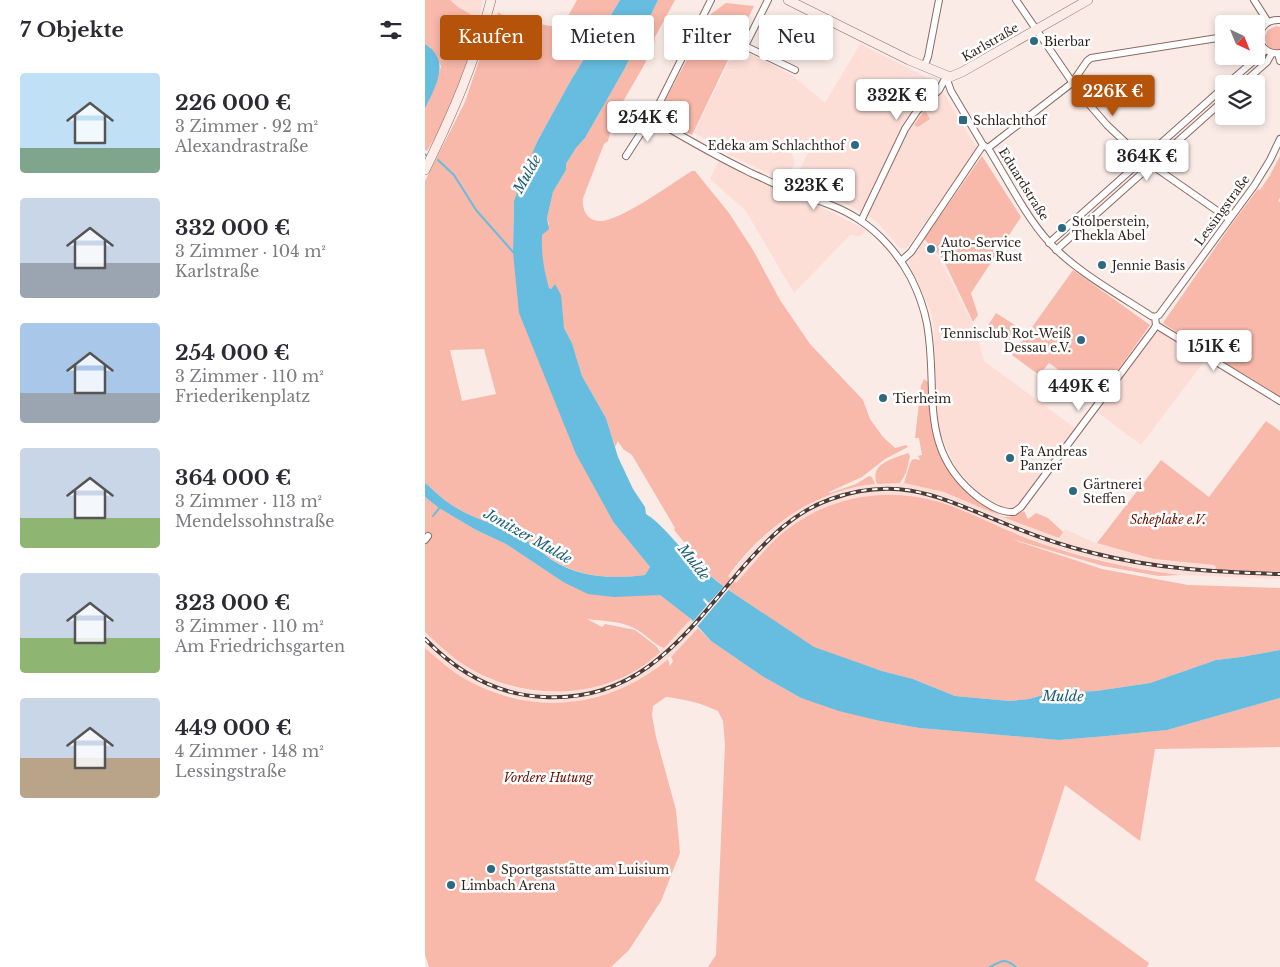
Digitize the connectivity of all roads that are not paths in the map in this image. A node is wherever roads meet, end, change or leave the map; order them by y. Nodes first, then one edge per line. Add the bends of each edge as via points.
1 (491, 0) edge
2 (711, 0) edge
3 (768, 0) edge
4 (789, 0) edge
5 (939, 0) edge
6 (1016, 0) edge
7 (1088, 0) edge
8 (1254, 0) edge
9 (1280, 20) edge
10 (1269, 22) junction
11 (1265, 25) edge
12 (1036, 30) junction
13 (1215, 37) edge
14 (1265, 49) edge
15 (1277, 53) edge
16 (1280, 61) edge
17 (1248, 65) edge
18 (924, 67) junction
19 (795, 70) dead end
20 (1237, 75) edge
21 (1252, 75) edge
22 (947, 76) junction
23 (1072, 83) junction
24 (1215, 95) edge
25 (1215, 108) edge
26 (651, 118) junction
27 (1280, 139) edge
28 (986, 146) junction
29 (626, 156) dead end
30 (1143, 159) junction
31 (1151, 164) junction
32 (425, 170) edge
33 (1229, 219) junction
34 (861, 221) junction
35 (1049, 243) junction
36 (1057, 250) junction
37 (901, 261) junction
38 (1155, 317) junction
39 (1156, 325) junction
40 (1280, 401) edge

1 - 32 main road via 464,86
2 - 26 street
3 - 19 street via 745,46
4 - 18 main road
5 - 18 street
6 - 12 street
7 - 12 main road, Karlstraße
8 - 10 street
9 - 10 street
10 - 11 street
12 - 22 main road, Karlstraße via 959,74
12 - 23 street
13 - 23 street via 1094,57 1088,60
14 - 15 street
15 - 16 street
15 - 21 street
17 - 20 street
18 - 22 main road
22 - 28 street, Eduardstraße via 951,91
22 - 34 street via 905,129
23 - 28 street
23 - 30 street via 1098,116
24 - 30 street
25 - 31 street
26 - 29 street
26 - 34 street via 738,166
27 - 33 street, Lessingstraße via 1263,173
28 - 35 street, Eduardstraße
28 - 37 street via 911,252
30 - 31 street
30 - 35 street
31 - 33 street
31 - 36 street
33 - 38 street, Lessingstraße
34 - 37 street
35 - 36 street, Eduardstraße
36 - 38 street, Eduardstraße
37 - 39 street via 915,286 927,324 933,415 942,452 959,479 983,500 1005,512 1015,512 1021,507
38 - 39 street
39 - 40 street

